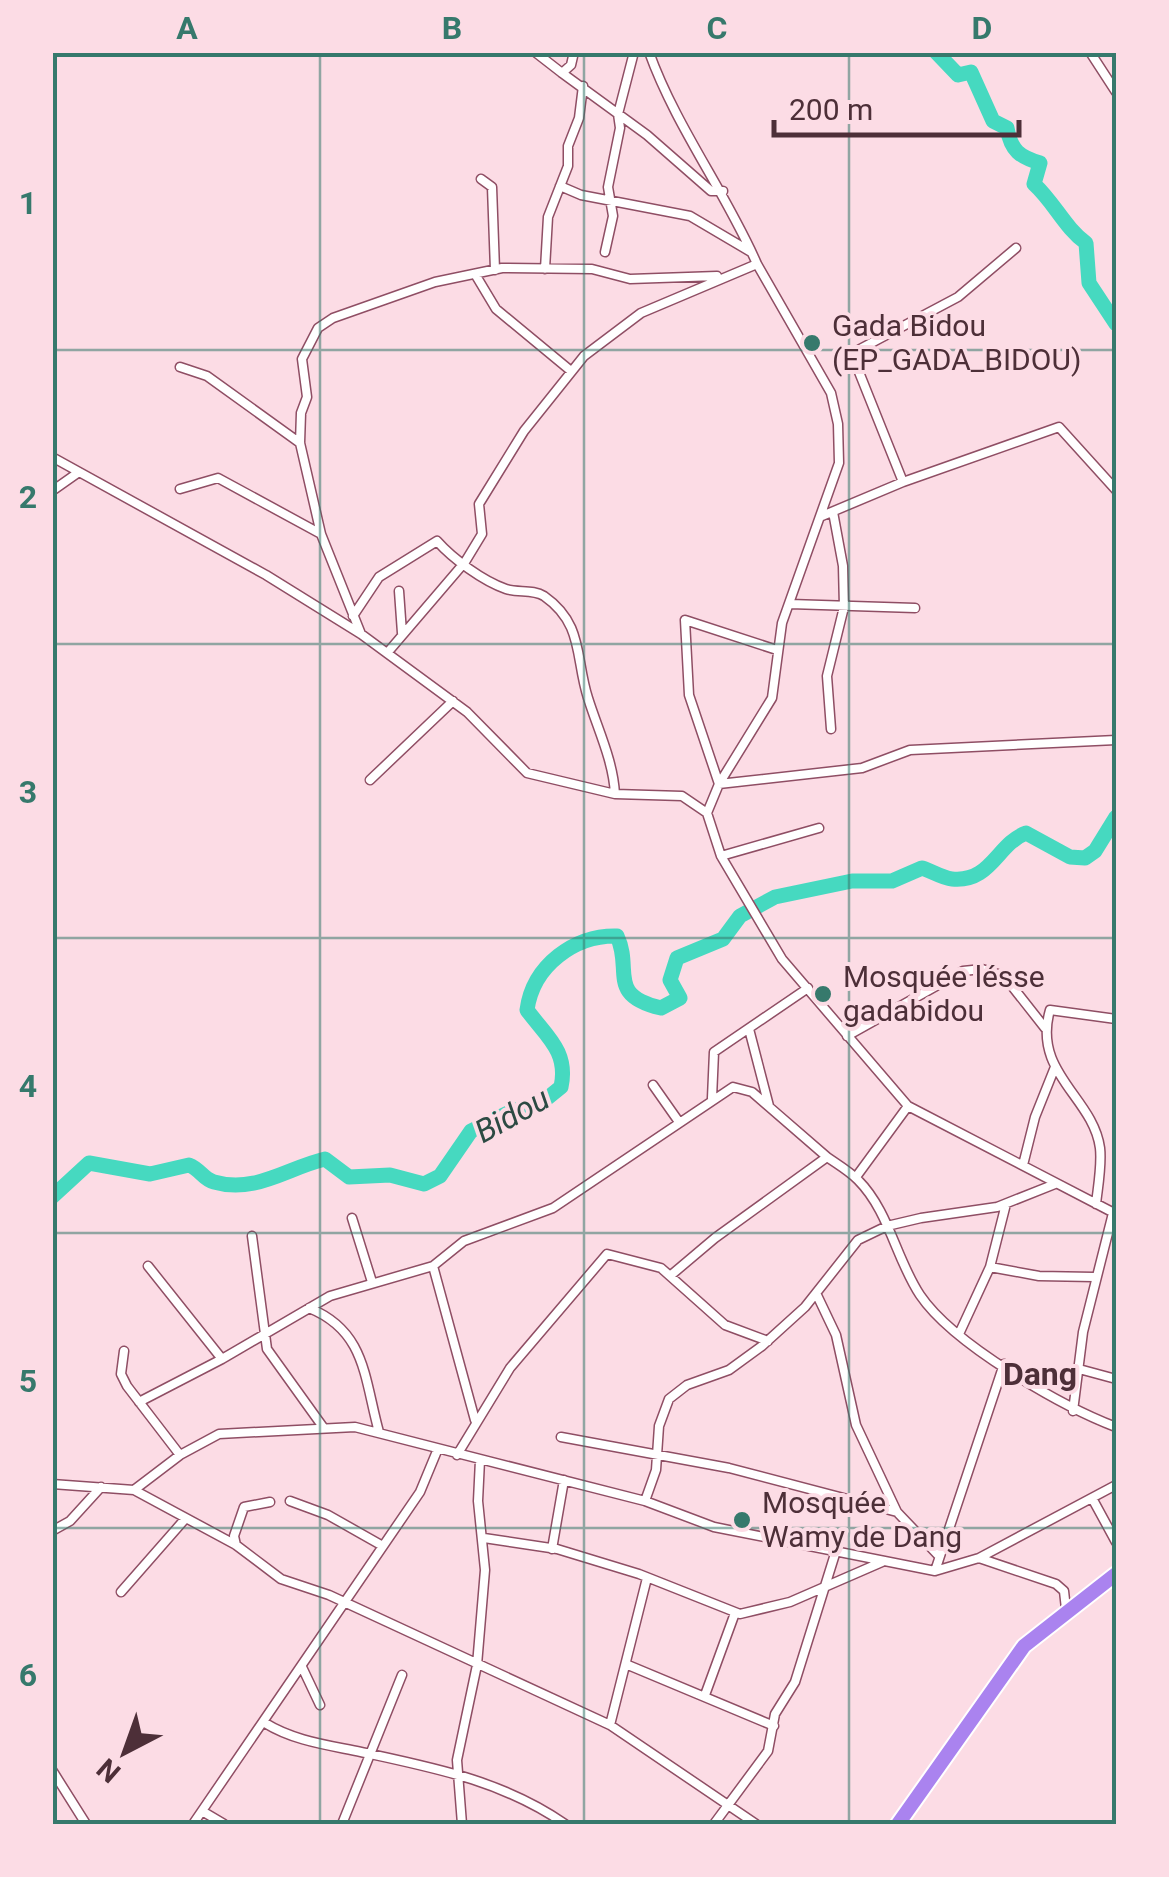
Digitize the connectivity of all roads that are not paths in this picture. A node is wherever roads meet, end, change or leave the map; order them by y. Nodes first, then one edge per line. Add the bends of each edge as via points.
1 (535, 52) edge
2 (574, 52) edge
3 (634, 52) edge
4 (648, 52) edge
5 (1090, 52) edge
6 (562, 72) junction
7 (583, 86) junction
8 (1116, 92) edge
9 (618, 114) junction
10 (481, 179) dead end
11 (560, 186) junction
12 (723, 192) junction
13 (612, 200) junction
14 (1016, 248) dead end
15 (605, 252) dead end
16 (752, 252) junction
17 (757, 264) junction
18 (545, 269) junction
19 (495, 270) junction
20 (475, 274) junction
21 (722, 276) junction
22 (180, 366) dead end
23 (571, 371) junction
24 (300, 443) junction
25 (52, 457) edge
26 (79, 472) junction
27 (903, 482) junction
28 (180, 489) dead end
29 (52, 490) edge
30 (1116, 490) edge
31 (833, 512) junction
32 (822, 516) junction
33 (321, 534) junction
34 (465, 562) junction
35 (400, 591) dead end
36 (790, 604) junction
37 (844, 607) junction
38 (914, 608) dead end
39 (353, 616) junction
40 (402, 633) junction
41 (361, 634) junction
42 (777, 650) junction
43 (388, 652) junction
44 (453, 702) junction
45 (831, 729) dead end
46 (1116, 740) edge
47 (370, 780) dead end
48 (719, 784) junction
49 (615, 794) junction
50 (707, 813) junction
51 (818, 828) dead end
52 (721, 856) junction
53 (808, 988) junction
54 (1116, 1019) edge
55 (750, 1028) junction
56 (1045, 1028) junction
57 (847, 1036) junction
58 (1055, 1067) junction
59 (653, 1085) dead end
60 (712, 1098) junction
61 (769, 1106) junction
62 (908, 1106) junction
63 (679, 1122) junction
64 (827, 1157) junction
65 (1024, 1165) junction
66 (856, 1178) junction
67 (1056, 1183) junction
68 (1006, 1204) junction
69 (1096, 1204) junction
70 (1115, 1214) edge
71 (352, 1218) dead end
72 (887, 1226) junction
73 (252, 1236) dead end
74 (148, 1266) dead end
75 (433, 1266) junction
76 (990, 1267) junction
77 (670, 1276) junction
78 (1094, 1277) junction
79 (372, 1282) junction
80 (816, 1294) junction
81 (309, 1308) junction
82 (262, 1334) junction
83 (959, 1334) junction
84 (768, 1341) junction
85 (124, 1351) dead end
86 (222, 1358) junction
87 (1004, 1364) junction
88 (1078, 1369) junction
89 (1116, 1380) edge
90 (139, 1402) junction
91 (1073, 1411) junction
92 (474, 1420) junction
93 (324, 1426) junction
94 (1116, 1427) edge
95 (379, 1432) junction
96 (561, 1437) dead end
97 (437, 1451) junction
98 (660, 1454) junction
99 (180, 1455) junction
100 (457, 1455) junction
101 (480, 1460) junction
102 (564, 1480) junction
103 (52, 1484) edge
104 (1116, 1484) edge
105 (102, 1487) junction
106 (134, 1490) junction
107 (1092, 1498) junction
108 (290, 1501) dead end
109 (270, 1502) dead end
110 (645, 1502) junction
111 (896, 1512) junction
112 (185, 1519) junction
113 (52, 1531) edge
114 (484, 1538) junction
115 (1116, 1542) edge
116 (236, 1544) junction
117 (382, 1545) junction
118 (552, 1548) junction
119 (836, 1554) junction
120 (938, 1556) junction
121 (979, 1558) junction
122 (884, 1562) junction
123 (934, 1571) junction
124 (1116, 1574) edge
125 (646, 1578) junction
126 (826, 1586) junction
127 (121, 1592) dead end
128 (344, 1602) junction
129 (1066, 1610) junction
130 (735, 1612) junction
131 (476, 1664) junction
132 (628, 1665) junction
133 (302, 1666) junction
134 (402, 1675) dead end
135 (704, 1695) junction
136 (320, 1706) dead end
137 (265, 1723) junction
138 (610, 1725) junction
139 (774, 1726) junction
140 (370, 1754) junction
141 (52, 1770) edge
142 (456, 1772) junction
143 (728, 1808) junction
144 (202, 1811) junction
145 (86, 1824) edge
146 (193, 1824) edge
147 (224, 1824) edge
148 (342, 1824) edge
149 (462, 1824) edge
150 (566, 1824) edge
151 (714, 1824) edge
152 (756, 1824) edge
153 (898, 1824) edge

1 - 6 street
2 - 6 street
3 - 9 street
4 - 12 street via 676,116
5 - 8 street
6 - 7 street
7 - 9 street
7 - 11 street
9 - 12 street via 710,190
9 - 13 street
10 - 19 street via 492,187
11 - 13 street
11 - 18 street via 548,217
12 - 16 street
13 - 15 street
13 - 16 street via 690,216
14 - 27 street via 958,297 854,357
16 - 17 street
17 - 21 street
17 - 32 street via 835,406 838,464
18 - 19 street
18 - 21 street via 592,269 630,279
19 - 20 street
20 - 23 street via 496,309
20 - 24 street via 415,288 318,328 302,359 308,396
21 - 23 street via 641,313
22 - 24 street via 207,376
23 - 34 street via 479,504 482,534
24 - 33 street
25 - 26 street
26 - 29 street
26 - 41 street
27 - 30 street via 1059,427
27 - 31 street
28 - 33 street via 218,478
31 - 32 street
31 - 37 street
32 - 36 street
33 - 39 street
34 - 39 street via 436,542 379,577
34 - 40 street
34 - 49 street via 504,588 543,596 567,618 584,661
35 - 40 street
36 - 37 street
36 - 42 street
37 - 38 street
37 - 45 street via 827,676
39 - 41 street
40 - 43 street
41 - 43 street
42 - 48 street via 768,709
42 - 48 street via 685,620 689,695
43 - 44 street
44 - 47 street
44 - 49 street via 527,773
46 - 48 street via 910,750 862,768
48 - 50 street
49 - 50 street via 682,796
50 - 52 street
51 - 52 street
52 - 53 street via 782,959
53 - 55 street
53 - 57 street
54 - 56 street via 1050,1010
55 - 60 street via 714,1052
55 - 61 street
56 - 57 street via 1004,976 972,969
56 - 58 street
57 - 62 street
58 - 65 street
58 - 69 street via 1099,1144
59 - 63 street
60 - 61 street via 739,1087
60 - 63 street
61 - 64 street
62 - 65 street
62 - 66 street
63 - 75 street via 553,1208 464,1241
64 - 66 street
64 - 77 street
65 - 67 street
66 - 72 street
67 - 68 street
67 - 69 street
68 - 72 street
68 - 76 street
69 - 70 street
70 - 78 street
71 - 79 street
72 - 80 street via 843,1254
72 - 83 street via 918,1292
73 - 82 street
74 - 86 street
75 - 79 street
75 - 92 street
76 - 78 street
76 - 83 street
77 - 84 street via 725,1325
77 - 92 street via 647,1262 607,1254
78 - 88 street
79 - 81 street
80 - 84 street
80 - 111 street via 836,1335 856,1425
81 - 82 street
81 - 95 street via 332,1317 352,1339
82 - 86 street
82 - 93 street via 278,1367
83 - 87 street
84 - 98 street via 729,1370 668,1399 659,1426
85 - 90 street via 121,1374
86 - 90 street
87 - 91 street
87 - 120 street
88 - 89 street
88 - 91 street
90 - 99 street
91 - 94 street
92 - 100 street
93 - 95 street
93 - 99 street via 280,1434 231,1431
95 - 97 street
96 - 98 street
97 - 100 street
97 - 117 street via 420,1492
98 - 110 street
98 - 111 street
99 - 106 street
100 - 101 street
101 - 102 street
101 - 114 street
102 - 110 street
102 - 118 street
103 - 105 street
104 - 107 street
105 - 106 street
105 - 113 street
106 - 112 street
107 - 115 street
107 - 121 street
108 - 117 street
109 - 116 street via 244,1507
110 - 119 street via 714,1527
111 - 120 street
112 - 116 street
112 - 127 street
114 - 118 street
114 - 131 street
116 - 128 street via 281,1579
117 - 128 street
118 - 125 street
119 - 122 street
119 - 126 street
120 - 123 street
121 - 123 street
121 - 129 street via 1056,1584
122 - 123 street
122 - 126 street
124 - 129 highway
125 - 130 street
125 - 132 street
126 - 130 street via 767,1609
126 - 139 street
128 - 131 street
128 - 133 street
129 - 153 highway via 1024,1646
130 - 135 street
131 - 138 street
131 - 142 street
132 - 135 street
132 - 138 street
133 - 136 street
133 - 137 street
134 - 140 street
135 - 139 street
137 - 140 street via 290,1737
137 - 144 street
138 - 143 street
139 - 143 street via 768,1751
140 - 142 street
140 - 148 street
141 - 145 street
142 - 149 street
142 - 150 street via 535,1803
143 - 151 street
143 - 152 street
144 - 146 street
144 - 147 street

